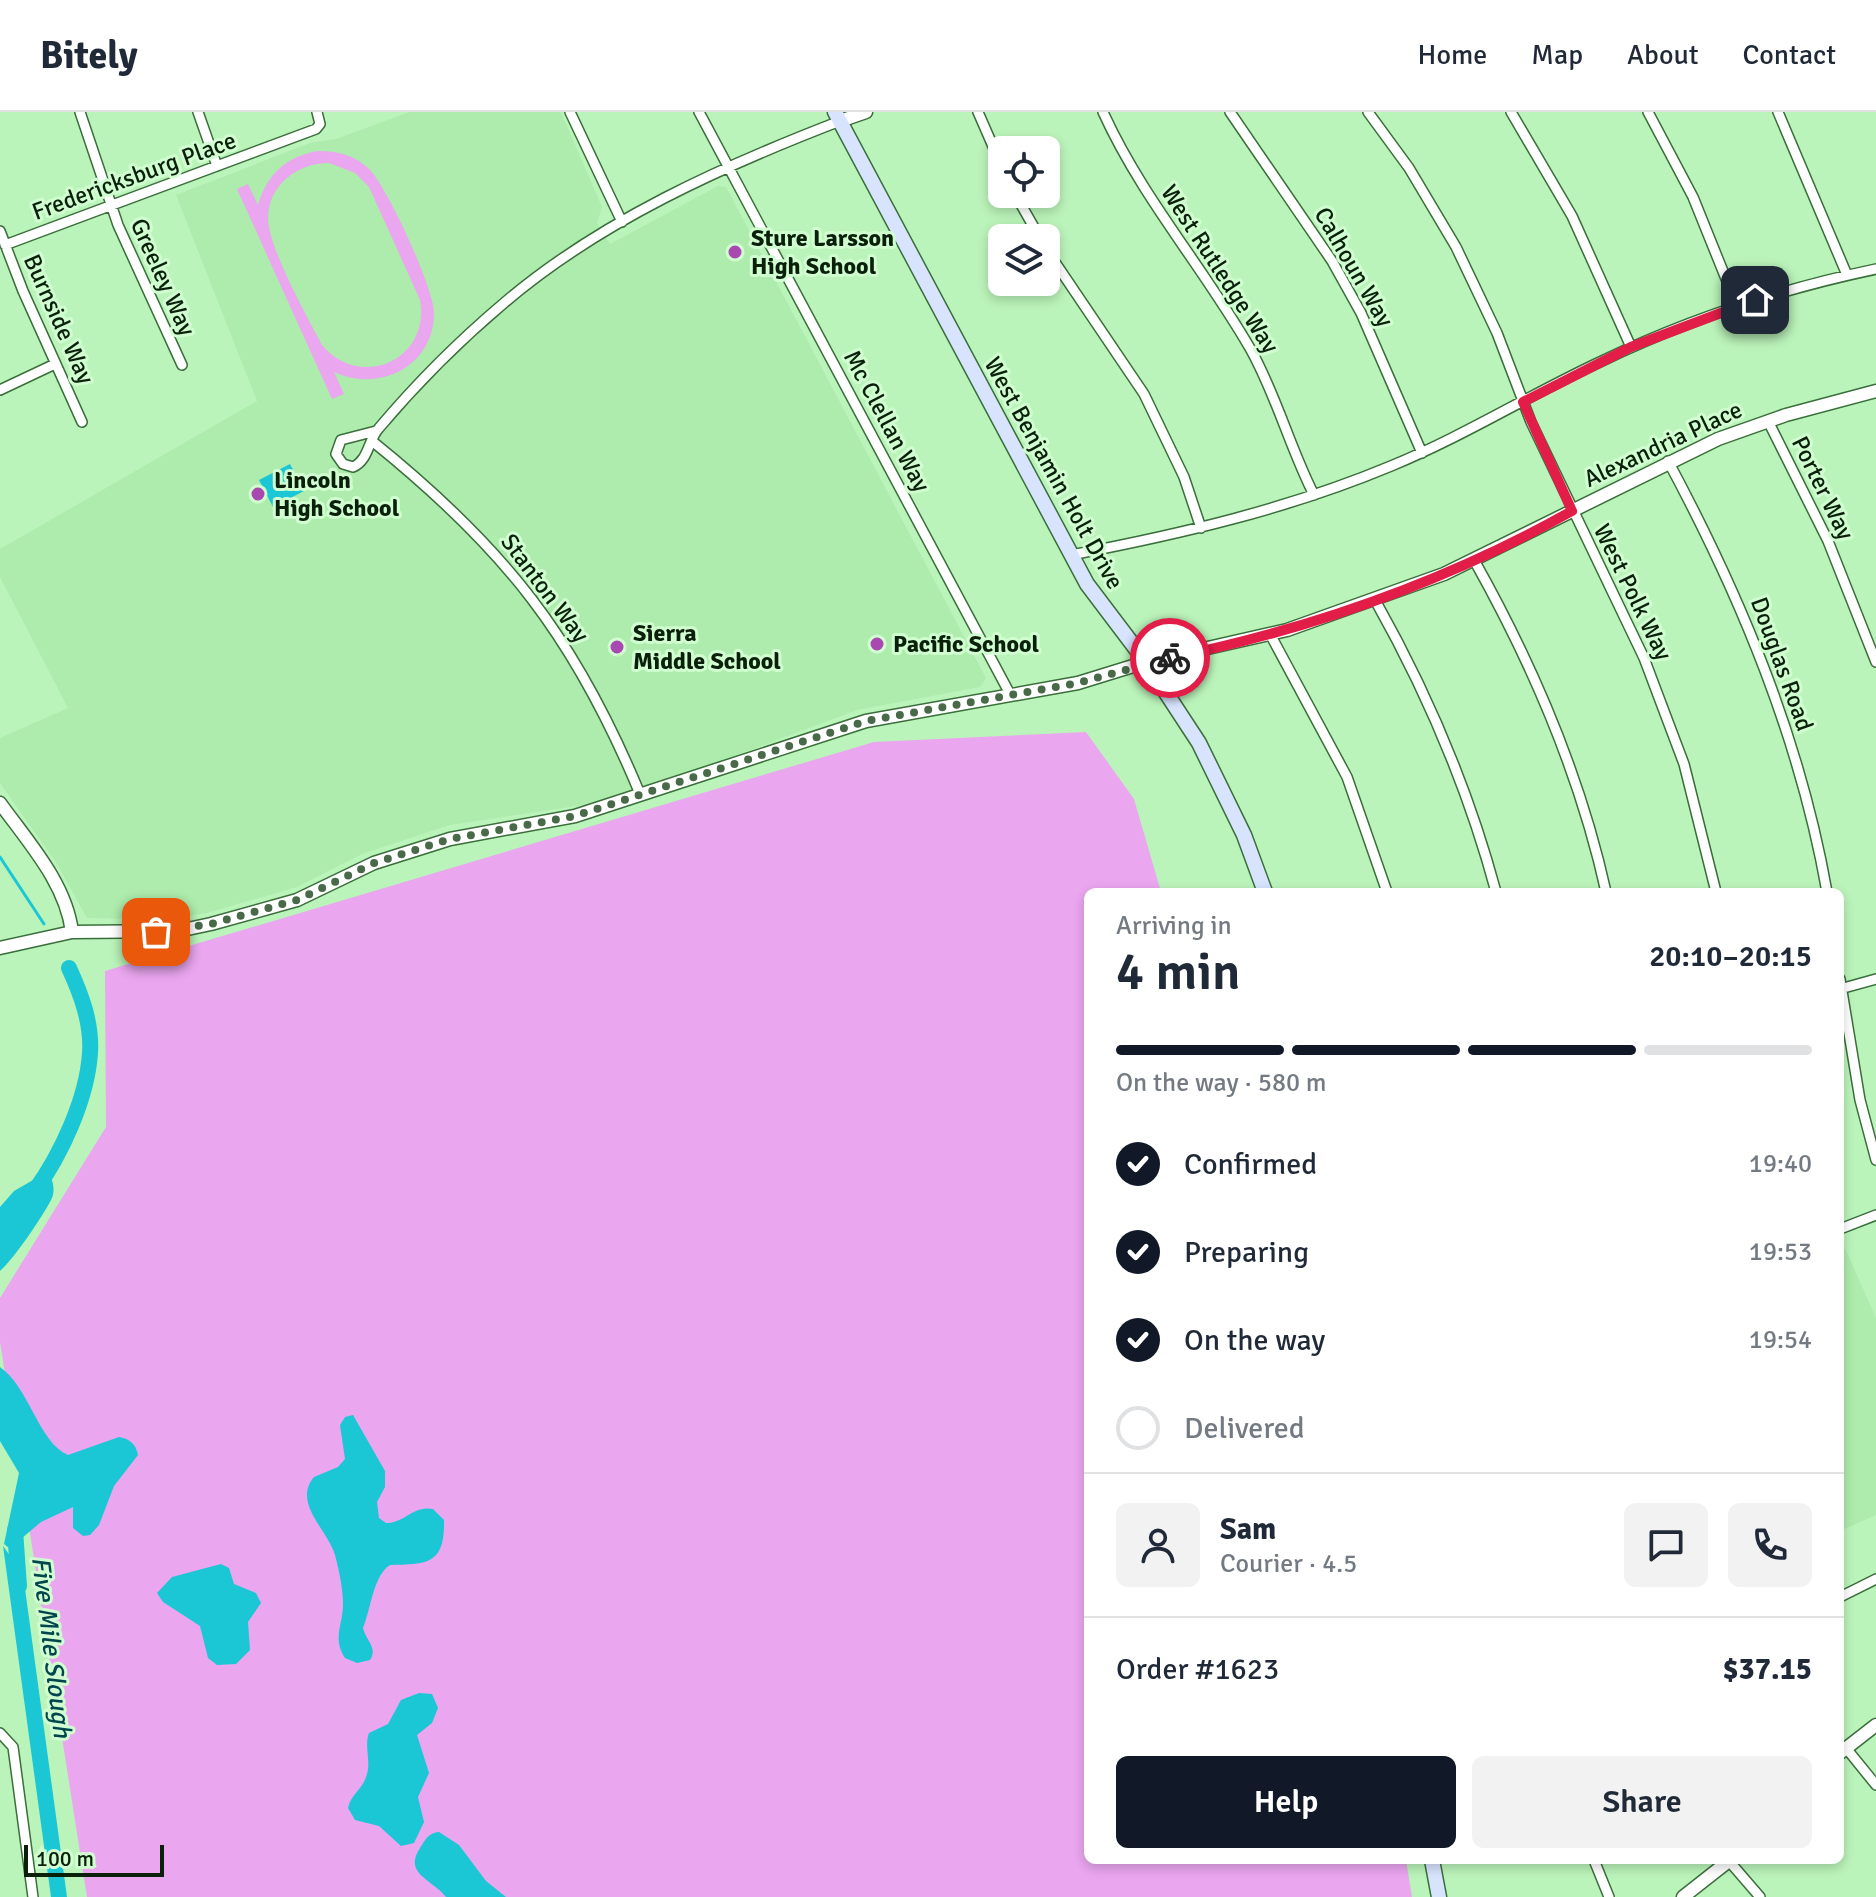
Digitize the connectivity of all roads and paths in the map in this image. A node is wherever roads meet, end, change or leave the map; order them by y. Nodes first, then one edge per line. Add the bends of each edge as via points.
1 (80, 112) edge
2 (198, 112) edge
3 (317, 112) edge
4 (570, 112) edge
5 (699, 112) edge
6 (866, 112) edge
7 (978, 112) edge
8 (1103, 112) edge
9 (1230, 112) edge
10 (1368, 112) edge
11 (1511, 112) edge
12 (1648, 112) edge
13 (1778, 112) edge
14 (838, 116) edge
15 (988, 136) edge
16 (217, 166) junction
17 (730, 167) junction
18 (111, 206) junction
19 (622, 222) junction
20 (0, 231) edge
21 (5, 245) junction
22 (1876, 269) edge
23 (1060, 270) edge
24 (1847, 275) junction
25 (1737, 306) junction
26 (1631, 347) junction
27 (55, 364) junction
28 (182, 365) dead end
29 (0, 390) edge
30 (1876, 391) edge
31 (1523, 402) junction
32 (1768, 421) junction
33 (82, 422) dead end
34 (376, 431) junction
35 (372, 441) junction
36 (1422, 453) junction
37 (1668, 461) junction
38 (1314, 495) junction
39 (1572, 511) junction
40 (1201, 528) junction
41 (1071, 555) junction
42 (1474, 560) junction
43 (1375, 600) junction
44 (1270, 634) junction
45 (1146, 662) junction
46 (1876, 662) edge
47 (1010, 694) junction
48 (640, 794) junction
49 (0, 803) edge
50 (1264, 888) edge
51 (1386, 888) edge
52 (1495, 888) edge
53 (1605, 888) edge
54 (1715, 888) edge
55 (1826, 888) edge
56 (72, 932) junction
57 (0, 948) edge
58 (1876, 979) edge
59 (1844, 985) edge
60 (1844, 1009) edge
61 (1876, 1160) edge
62 (1876, 1215) edge
63 (1844, 1227) edge
64 (1876, 1579) edge
65 (1844, 1595) edge
66 (1876, 1725) edge
67 (3, 1735) edge
68 (1844, 1749) edge
69 (1844, 1751) edge
70 (1876, 1785) edge
71 (1433, 1864) edge
72 (1596, 1864) edge
73 (1725, 1864) edge
74 (1733, 1864) edge
75 (33, 1897) edge
76 (1439, 1897) edge
77 (1609, 1897) edge
78 (1683, 1897) edge
79 (1760, 1897) edge

1 - 18 street, Greeley Way
2 - 16 street
3 - 16 street, Fredericksburg Place via 316,129
4 - 19 street
5 - 17 street, Mc Clellan Way
6 - 14 street
7 - 15 street
8 - 38 street, West Rutledge Way via 1139,181 1251,351
9 - 36 street, Calhoun Way via 1339,274 1384,361
10 - 31 street, West Polk Way via 1456,247
11 - 26 street via 1572,216
12 - 25 street via 1693,197
13 - 24 street
14 - 17 street
14 - 41 main road, West Benjamin Holt Drive
16 - 18 street, Fredericksburg Place
17 - 19 street
17 - 47 street, Mc Clellan Way
18 - 21 street, Fredericksburg Place
18 - 28 street, Greeley Way
19 - 34 street via 505,302
20 - 21 street, Burnside Way
21 - 27 street, Burnside Way
22 - 24 street
23 - 40 street via 1144,394 1184,477
24 - 25 street
25 - 26 street
26 - 31 street
27 - 29 street
27 - 33 street, Burnside Way
30 - 32 street, Alexandria Place
31 - 36 street
31 - 39 street, West Polk Way
32 - 37 street, Alexandria Place
32 - 46 street, Porter Way via 1828,541
34 - 35 street
34 - 35 street via 346,436 336,454 347,467 357,466
35 - 48 street, Stanton Way via 470,525 544,613 592,688
36 - 38 street
37 - 39 street, Alexandria Place
37 - 55 street, Douglas Road via 1719,559 1776,698
38 - 40 street
39 - 42 street, Alexandria Place
39 - 54 street, West Polk Way via 1620,603 1664,707 1698,811
40 - 41 street
41 - 45 main road, West Benjamin Holt Drive via 1096,599
42 - 43 street, Alexandria Place
42 - 53 street via 1555,724
43 - 44 street, Alexandria Place
43 - 52 street via 1446,740
44 - 45 street, Alexandria Place
44 - 51 street via 1347,777
45 - 47 street, Alexandria Place via 1078,683
45 - 50 main road, West Benjamin Holt Drive via 1202,749
47 - 48 street, Alexandria Place via 866,721
48 - 56 street, Alexandria Place via 550,822 450,839 374,863 305,897 211,924 178,931
49 - 56 street via 53,879
56 - 57 street, Alexandria Place
58 - 59 street
60 - 61 street
62 - 63 street
64 - 65 street
66 - 68 street
67 - 75 street via 13,1747
69 - 70 street
71 - 76 main road
72 - 77 street
73 - 78 street
74 - 79 street

